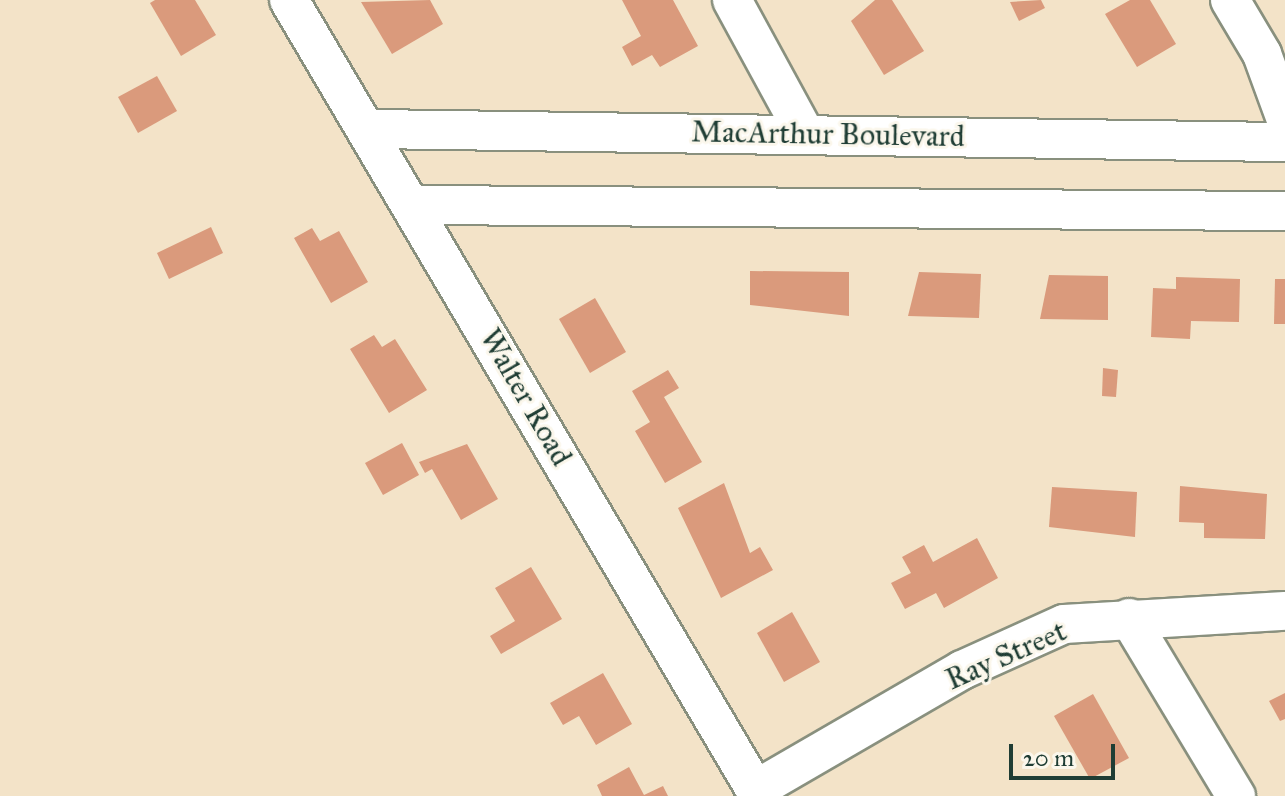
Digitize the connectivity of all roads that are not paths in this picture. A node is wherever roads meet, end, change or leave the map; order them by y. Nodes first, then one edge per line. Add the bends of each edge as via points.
1 (289, 0) edge
2 (732, 0) edge
3 (1230, 0) edge
4 (1285, 117) edge
5 (372, 129) junction
6 (804, 132) junction
7 (1285, 142) edge
8 (416, 205) junction
9 (1285, 211) edge
10 (1285, 611) edge
11 (1129, 618) junction
12 (757, 793) edge
13 (1236, 796) edge

1 - 5 street, Walter Road
2 - 6 street
3 - 4 street via 1262,54
5 - 6 street, MacArthur Boulevard
5 - 8 street, Walter Road
6 - 7 street, MacArthur Boulevard
8 - 9 street
8 - 12 street, Walter Road
10 - 11 street, Ray Street
11 - 12 street, Ray Street via 1064,624 1018,643
11 - 13 street

